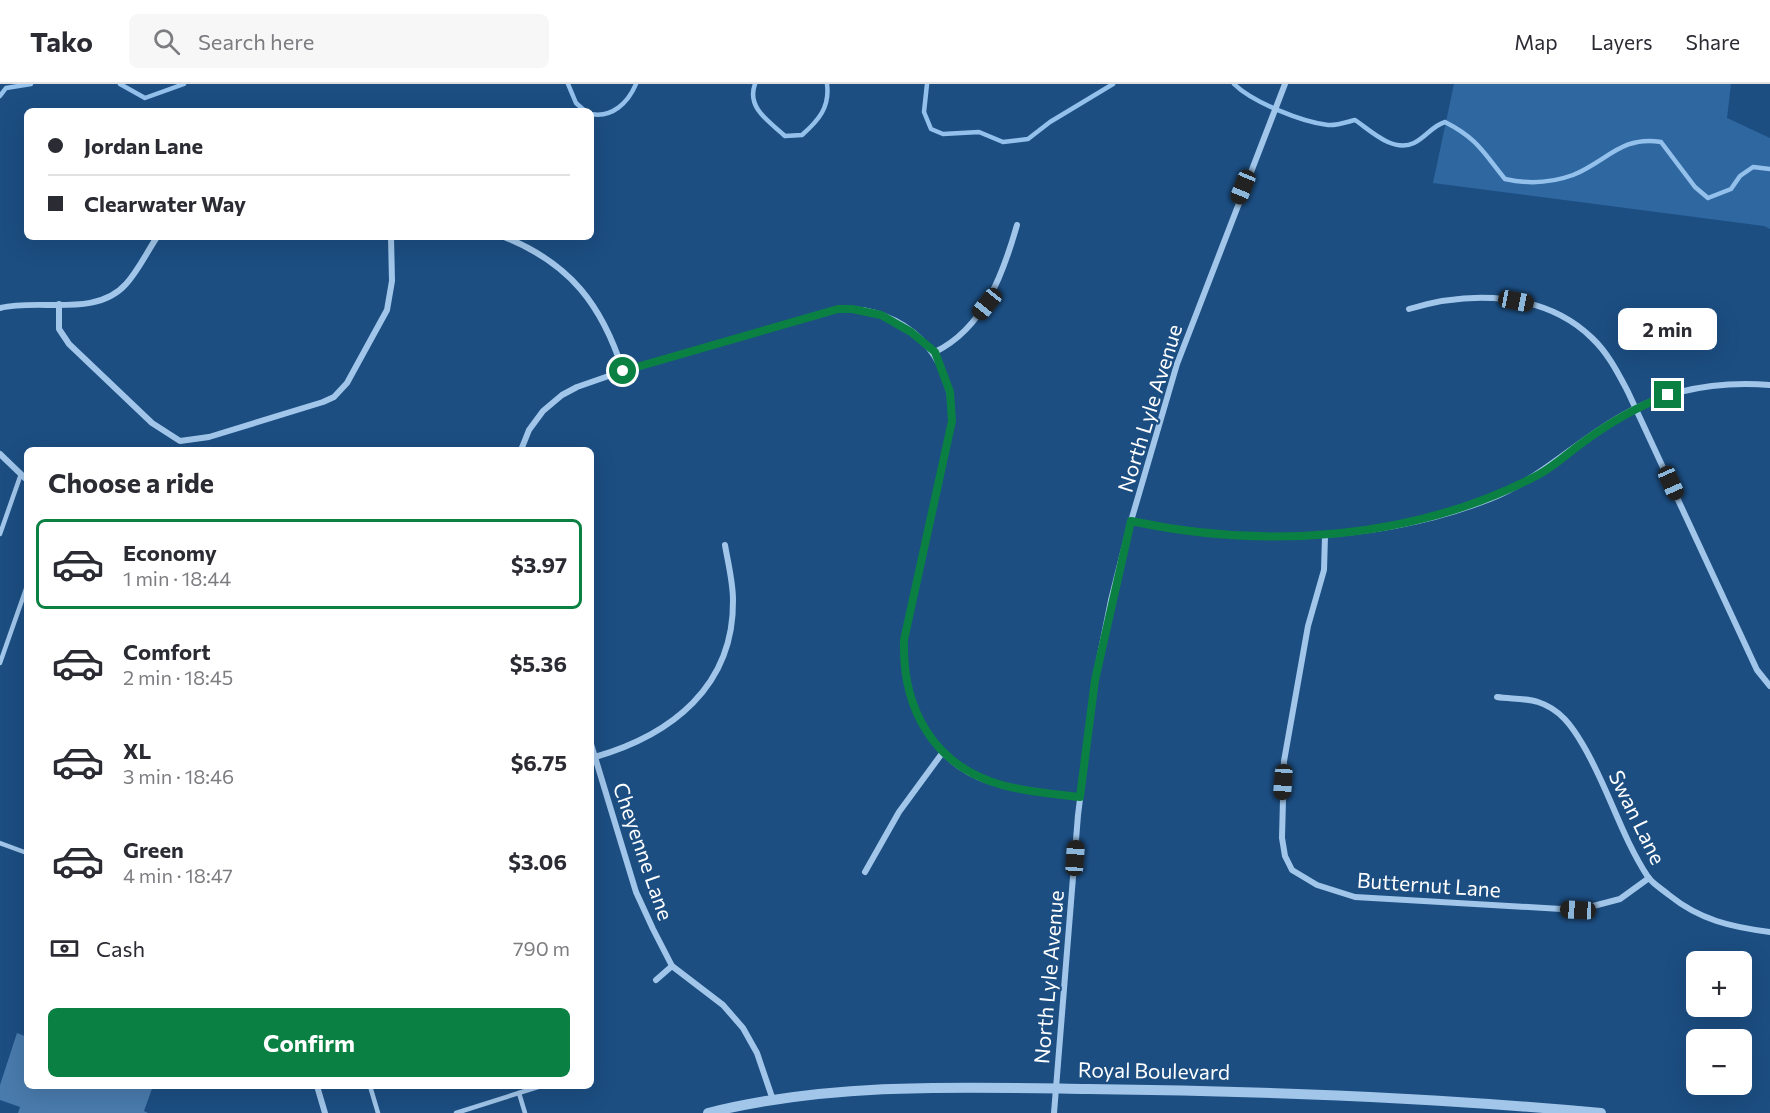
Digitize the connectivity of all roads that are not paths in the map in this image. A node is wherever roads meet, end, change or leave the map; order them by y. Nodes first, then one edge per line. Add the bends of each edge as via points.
1 (1284, 86) edge
2 (1017, 225) dead end
3 (155, 240) edge
4 (391, 240) edge
5 (510, 240) edge
6 (58, 304) junction
7 (0, 308) edge
8 (1409, 309) dead end
9 (935, 352) junction
10 (623, 371) junction
11 (1770, 385) edge
12 (1637, 408) junction
13 (522, 447) edge
14 (0, 453) edge
15 (21, 474) junction
16 (24, 477) edge
17 (1131, 521) junction
18 (0, 534) edge
19 (1325, 536) junction
20 (725, 545) dead end
21 (24, 595) edge
22 (0, 663) edge
23 (1770, 686) edge
24 (1497, 698) dead end
25 (943, 752) junction
26 (594, 754) edge
27 (595, 757) junction
28 (1080, 797) junction
29 (0, 843) edge
30 (24, 852) edge
31 (865, 872) dead end
32 (1649, 879) junction
33 (1770, 932) edge
34 (672, 966) junction
35 (656, 980) dead end
36 (317, 1089) edge
37 (371, 1089) edge
38 (532, 1089) edge
39 (1054, 1089) junction
40 (519, 1093) junction
41 (773, 1100) junction
42 (325, 1113) edge
43 (378, 1113) edge
44 (456, 1113) edge
45 (525, 1113) edge
46 (708, 1113) edge
47 (1054, 1113) edge
48 (1601, 1113) edge

1 - 17 street, North Lyle Avenue via 1177,364
2 - 9 street via 1006,265 987,304 956,338
3 - 6 street via 131,279 116,292 91,302
4 - 6 street via 392,281 387,310 344,387 323,402 209,437 180,441 152,423 69,344 60,329
5 - 10 street via 554,264 584,291 607,326
6 - 7 street via 25,303
8 - 12 street via 1471,297 1531,304 1592,338 1608,356
9 - 10 street via 881,315 838,309
9 - 25 street via 947,379 952,421 907,619 903,661 911,701
10 - 13 street via 562,394 535,421
11 - 12 street via 1700,387
12 - 19 street via 1540,474 1490,499 1411,523
12 - 23 street via 1757,670
14 - 15 street
15 - 16 street
15 - 18 lane
17 - 19 street via 1202,532
17 - 28 street, North Lyle Avenue via 1095,680
19 - 32 street, Butternut Lane via 1324,570 1306,636 1284,761 1282,838 1292,870 1317,885 1355,897 1578,910 1620,899
20 - 27 street via 733,613 723,656 704,690 660,732
21 - 22 lane
24 - 32 street, Swan Lane via 1537,701 1570,724
25 - 28 street via 964,769 994,783
25 - 31 street via 899,812
26 - 27 street, Cheyenne Lane
27 - 34 street, Cheyenne Lane via 636,892
28 - 39 street, North Lyle Avenue
29 - 30 lane
32 - 33 street, Swan Lane via 1704,918 1730,927
34 - 35 street
34 - 41 street, Cheyenne Lane via 723,1005 743,1028 757,1053
36 - 42 street
37 - 43 lane
38 - 40 lane
39 - 41 street, Royal Boulevard via 882,1091
39 - 47 street, North Lyle Avenue
39 - 48 street, Royal Boulevard via 1370,1096
40 - 44 lane
40 - 45 lane
41 - 46 street, Royal Boulevard

